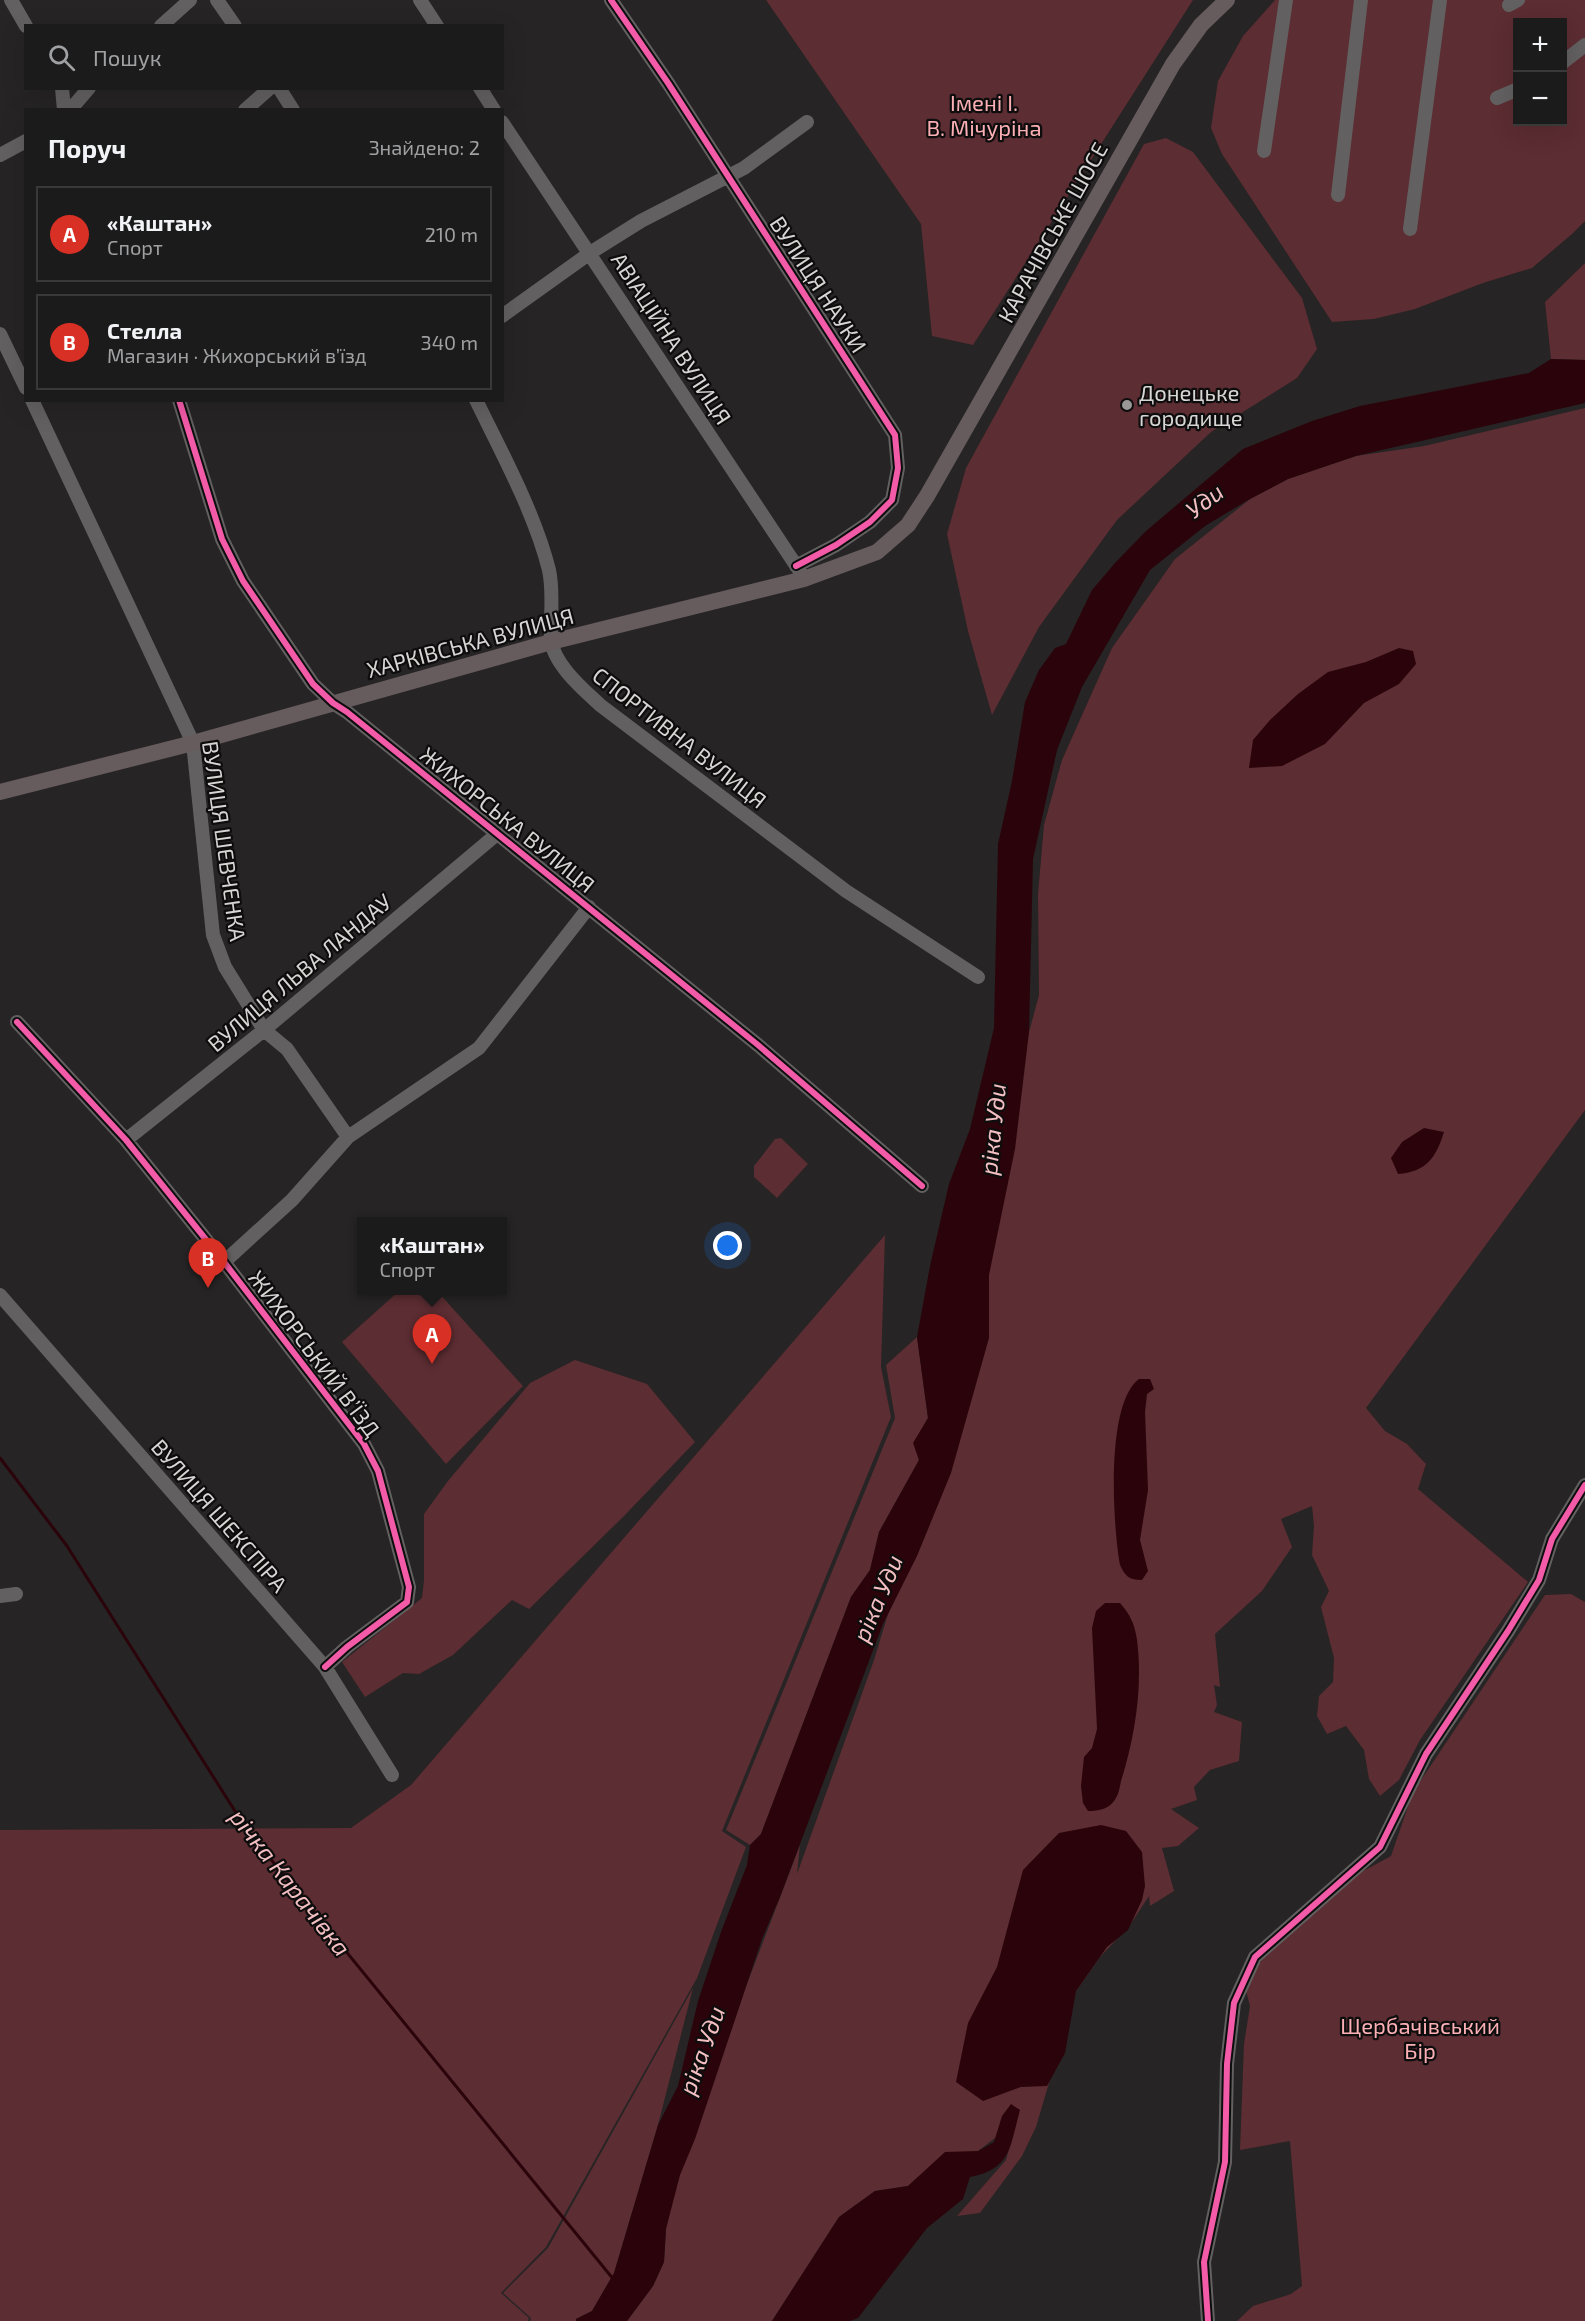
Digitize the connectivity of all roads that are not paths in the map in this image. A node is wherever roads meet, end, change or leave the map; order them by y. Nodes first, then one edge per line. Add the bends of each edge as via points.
1 (10, 0) edge
2 (190, 0) edge
3 (217, 0) edge
4 (420, 0) edge
5 (611, 0) edge
6 (1227, 0) edge
7 (1286, 0) edge
8 (1361, 0) edge
9 (1440, 0) edge
10 (25, 24) edge
11 (163, 24) edge
12 (234, 24) edge
13 (436, 24) edge
14 (1585, 45) edge
15 (1567, 60) edge
16 (62, 90) edge
17 (87, 90) edge
18 (268, 90) edge
19 (280, 90) edge
20 (481, 90) edge
21 (1513, 91) edge
22 (1497, 98) dead end
23 (64, 108) edge
24 (72, 108) edge
25 (247, 108) edge
26 (292, 108) edge
27 (493, 108) edge
28 (807, 122) dead end
29 (504, 125) edge
30 (24, 142) edge
31 (1264, 151) dead end
32 (0, 155) edge
33 (728, 176) junction
34 (1338, 195) dead end
35 (1410, 229) dead end
36 (590, 253) junction
37 (504, 315) edge
38 (0, 333) edge
39 (24, 383) edge
40 (33, 402) edge
41 (180, 402) edge
42 (477, 402) edge
43 (927, 496) joint
44 (800, 572) junction
45 (551, 642) junction
46 (333, 703) junction
47 (194, 743) junction
48 (0, 792) edge
49 (497, 834) junction
50 (589, 907) junction
51 (978, 976) dead end
52 (17, 1023) dead end
53 (264, 1030) junction
54 (348, 1137) junction
55 (126, 1140) junction
56 (922, 1186) dead end
57 (224, 1262) junction
58 (0, 1295) edge
59 (1585, 1485) edge
60 (16, 1594) dead end
61 (0, 1596) edge
62 (326, 1667) junction
63 (392, 1775) dead end
64 (1208, 2321) edge

1 - 10 street
2 - 11 street
3 - 12 street
4 - 13 street
5 - 33 street, ВУЛИЦЯ НАУКИ
6 - 43 main road, КАРАЧІВСЬКЕ ШОСЕ via 1201,25 1173,64
7 - 31 street
8 - 34 street
9 - 35 street
14 - 15 street
16 - 23 street
17 - 24 street
18 - 25 street
19 - 26 street
20 - 27 street
21 - 22 street
28 - 33 street
29 - 36 street, АВІАЦІЙНА ВУЛИЦЯ
30 - 32 street
33 - 36 street via 641,221
33 - 44 street, ВУЛИЦЯ НАУКИ via 895,435 898,468 892,500 870,522
36 - 37 street
36 - 44 street, АВІАЦІЙНА ВУЛИЦЯ
38 - 39 street
40 - 47 street, ВУЛИЦЯ ШЕВЧЕНКА
41 - 46 street, ЖИХОРСЬКА ВУЛИЦЯ via 222,539 243,581 313,684
42 - 45 street via 526,505 549,571
43 - 44 main road, ХАРКІВСЬКА ВУЛИЦЯ via 908,525 877,552
44 - 45 main road, ХАРКІВСЬКА ВУЛИЦЯ
45 - 46 main road, ХАРКІВСЬКА ВУЛИЦЯ
45 - 51 street, СПОРТИВНА ВУЛИЦЯ via 567,674 600,705 846,891
46 - 47 main road, ХАРКІВСЬКА ВУЛИЦЯ
46 - 49 street, ЖИХОРСЬКА ВУЛИЦЯ
47 - 48 main road, ХАРКІВСЬКА ВУЛИЦЯ
47 - 53 street, ВУЛИЦЯ ШЕВЧЕНКА via 213,935 225,967
49 - 50 street, ЖИХОРСЬКА ВУЛИЦЯ
49 - 53 street, ВУЛИЦЯ ЛЬВА ЛАНДАУ
50 - 54 street via 479,1048
50 - 56 street, ЖИХОРСЬКА ВУЛИЦЯ
52 - 55 street, ЖИХОРСЬКИЙ В’ЇЗД
53 - 54 street, ВУЛИЦЯ ШЕВЧЕНКА via 287,1049
53 - 55 street, ВУЛИЦЯ ЛЬВА ЛАНДАУ
54 - 57 street via 292,1200
55 - 57 street, ЖИХОРСЬКИЙ В’ЇЗД
57 - 62 street, ЖИХОРСЬКИЙ В’ЇЗД via 364,1444 378,1471 409,1587 407,1602
58 - 62 street, ВУЛИЦЯ ШЕКСПІРА
59 - 64 street via 1552,1539 1539,1580 1426,1754 1380,1847 1255,1956 1234,2003 1227,2064 1225,2162 1204,2262
60 - 61 street
62 - 63 street, ВУЛИЦЯ ШЕКСПІРА

